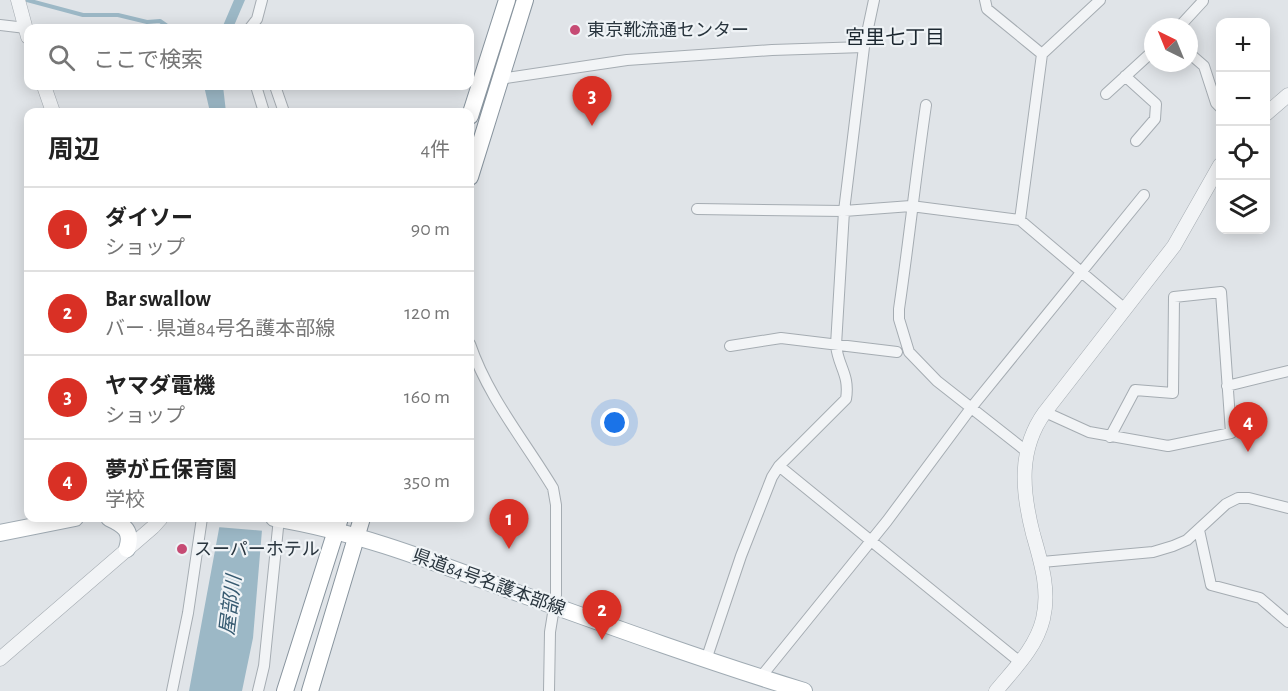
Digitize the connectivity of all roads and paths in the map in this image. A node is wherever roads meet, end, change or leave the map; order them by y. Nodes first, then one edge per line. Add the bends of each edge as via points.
1 (18, 0) edge
2 (262, 0) edge
3 (507, 0) edge
4 (525, 0) edge
5 (874, 0) edge
6 (985, 0) edge
7 (1100, 0) edge
8 (1203, 1) edge
9 (1187, 18) edge
10 (25, 24) edge
11 (259, 24) edge
12 (0, 25) edge
13 (24, 31) edge
14 (864, 47) junction
15 (1042, 54) junction
16 (1144, 59) edge
17 (1198, 61) edge
18 (1125, 76) junction
19 (500, 79) junction
20 (45, 90) edge
21 (257, 90) edge
22 (276, 90) edge
23 (1106, 94) dead end
24 (1288, 95) edge
25 (1216, 103) edge
26 (926, 105) dead end
27 (51, 108) edge
28 (263, 108) edge
29 (283, 108) edge
30 (473, 108) edge
31 (1270, 111) edge
32 (1136, 141) dead end
33 (474, 164) edge
34 (1216, 174) edge
35 (1144, 195) dead end
36 (911, 206) junction
37 (697, 209) dead end
38 (844, 211) junction
39 (1020, 220) junction
40 (1080, 272) junction
41 (1125, 309) junction
42 (836, 345) junction
43 (730, 346) dead end
44 (897, 352) dead end
45 (474, 356) edge
46 (1288, 371) edge
47 (1227, 386) junction
48 (971, 408) junction
49 (1045, 412) junction
50 (1110, 437) junction
51 (1026, 451) junction
52 (779, 466) junction
53 (1288, 508) edge
54 (55, 522) edge
55 (118, 522) edge
56 (157, 522) edge
57 (201, 522) edge
58 (279, 522) edge
59 (318, 522) edge
60 (361, 522) edge
61 (337, 524) edge
62 (1198, 530) junction
63 (0, 533) edge
64 (356, 537) junction
65 (871, 540) junction
66 (127, 549) junction
67 (1042, 562) junction
68 (554, 606) junction
69 (1288, 622) edge
70 (0, 659) edge
71 (706, 660) junction
72 (1020, 662) junction
73 (760, 678) junction
74 (172, 691) edge
75 (258, 691) edge
76 (285, 691) edge
77 (310, 691) edge
78 (549, 691) edge
79 (804, 691) edge
80 (996, 691) edge

1 - 10 street
2 - 11 street
3 - 30 main road
4 - 19 main road
5 - 14 street
6 - 15 street via 987,9
7 - 15 street
8 - 9 street
12 - 13 street
14 - 19 street via 627,60
14 - 38 street
15 - 39 street
16 - 18 street
17 - 25 street via 1204,66
18 - 23 street
18 - 32 street via 1156,104 1155,119
19 - 33 main road
20 - 27 street
21 - 28 street
22 - 29 street
24 - 31 street
26 - 36 street
34 - 41 street via 1174,246
35 - 40 street
36 - 38 street
36 - 39 street
36 - 48 street via 899,319 903,335 909,352
37 - 38 street
38 - 42 street
39 - 40 street
40 - 41 street
40 - 48 street
41 - 49 street
42 - 43 street via 781,338
42 - 44 street
42 - 52 street via 849,385 846,399
45 - 68 street via 495,400 553,488
46 - 47 street
47 - 50 street via 1231,433 1168,446
47 - 50 street via 1221,292 1174,297 1173,393 1135,390
48 - 51 street
48 - 65 street
49 - 50 street
49 - 51 street
51 - 67 street via 1027,504
52 - 65 street
52 - 71 street via 741,556
53 - 62 street via 1238,498
54 - 63 main road
55 - 66 main road via 130,539
56 - 66 street
57 - 74 street
58 - 75 street
59 - 61 main road, 県道84号名護本部線
60 - 64 main road
61 - 64 main road, 県道84号名護本部線
61 - 76 main road
62 - 67 street via 1187,540 1153,552
62 - 69 street via 1211,585 1260,598
64 - 68 main road, 県道84号名護本部線
64 - 77 main road
65 - 72 street
65 - 73 street
66 - 70 street
67 - 72 street via 1043,619 1031,648
68 - 71 main road, 県道84号名護本部線
68 - 78 street
71 - 73 main road, 県道84号名護本部線
72 - 80 street
73 - 79 main road, 県道84号名護本部線

